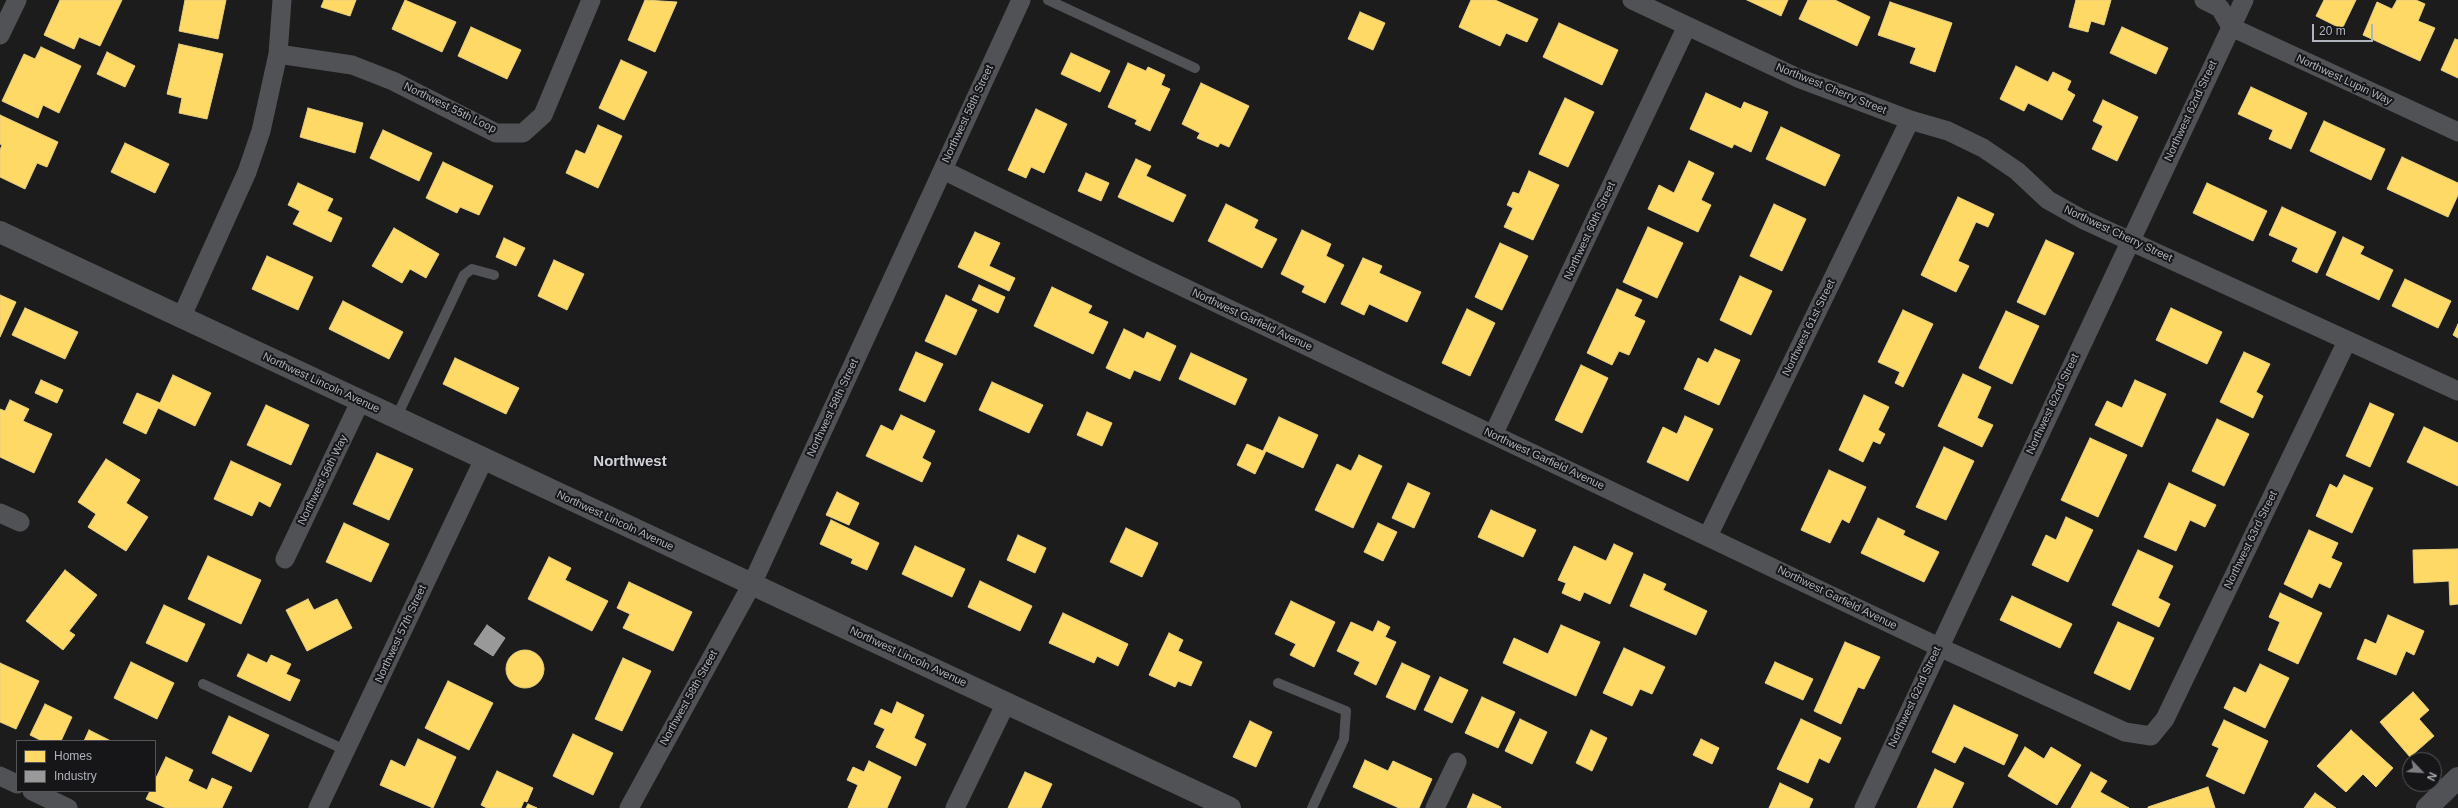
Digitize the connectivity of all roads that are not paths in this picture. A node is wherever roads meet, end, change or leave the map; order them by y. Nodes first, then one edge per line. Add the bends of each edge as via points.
1 (16, 0) edge
2 (282, 0) edge
3 (591, 0) edge
4 (1021, 0) edge
5 (1048, 0) edge
6 (1632, 0) edge
7 (2204, 0) edge
8 (2244, 0) edge
9 (1687, 26) junction
10 (2231, 27) junction
11 (0, 35) edge
12 (278, 54) junction
13 (1195, 68) dead end
14 (1910, 120) junction
15 (2458, 132) edge
16 (943, 170) junction
17 (0, 232) edge
18 (2130, 240) junction
19 (494, 274) dead end
20 (181, 318) junction
21 (2347, 341) junction
22 (2458, 391) edge
23 (360, 402) junction
24 (396, 418) junction
25 (1493, 435) junction
26 (484, 460) junction
27 (0, 513) edge
28 (20, 522) dead end
29 (1708, 536) junction
30 (285, 559) dead end
31 (752, 584) junction
32 (1939, 647) junction
33 (1278, 683) dead end
34 (204, 684) dead end
35 (1006, 703) junction
36 (2151, 736) joint
37 (345, 750) junction
38 (1457, 762) dead end
39 (0, 776) edge
40 (2458, 778) edge
41 (16, 784) edge
42 (34, 792) edge
43 (68, 808) edge
44 (318, 808) edge
45 (629, 808) edge
46 (955, 808) edge
47 (1230, 808) edge
48 (1312, 808) edge
49 (1435, 808) edge
50 (1864, 808) edge
51 (2426, 808) edge

1 - 11 street
2 - 12 street
3 - 12 street, Northwest 55th Loop via 543,115 522,133 496,133 393,81 352,65
4 - 16 street, Northwest 58th Street
5 - 13 lane
6 - 9 street, Northwest Cherry Street
7 - 10 street via 2220,8
8 - 10 street, Northwest 62nd Street
9 - 14 street, Northwest Cherry Street via 1798,78
9 - 25 street, Northwest 60th Street
10 - 15 street, Northwest Lupin Way
10 - 18 street, Northwest 62nd Street
12 - 20 street via 261,131 247,172
14 - 18 street, Northwest Cherry Street via 1948,131 1983,148 2017,170 2048,200 2082,219
14 - 29 street, Northwest 61st Street
16 - 25 street, Northwest Garfield Avenue
16 - 31 street, Northwest 58th Street
17 - 20 street, Northwest Lincoln Avenue
18 - 21 street, Northwest Cherry Street
18 - 32 street, Northwest 62nd Street
19 - 24 lane via 472,269 464,275
20 - 23 street, Northwest Lincoln Avenue
21 - 22 street, Northwest Cherry Street
21 - 36 street, Northwest 63rd Street via 2166,719
23 - 24 street, Northwest Lincoln Avenue
23 - 30 street, Northwest 56th Way
24 - 26 street, Northwest Lincoln Avenue
25 - 29 street, Northwest Garfield Avenue
26 - 31 street, Northwest Lincoln Avenue
26 - 37 street, Northwest 57th Street
27 - 28 street
29 - 32 street, Northwest Garfield Avenue
31 - 35 street, Northwest Lincoln Avenue
31 - 45 street, Northwest 58th Street
32 - 36 street, Northwest Garfield Avenue via 2125,732
32 - 50 street, Northwest 62nd Street
33 - 48 lane via 1346,711 1344,739
34 - 37 lane
35 - 46 street
35 - 47 street, Northwest Lincoln Avenue
37 - 44 street, Northwest 57th Street
38 - 49 street
39 - 41 street
40 - 51 street
42 - 43 street

